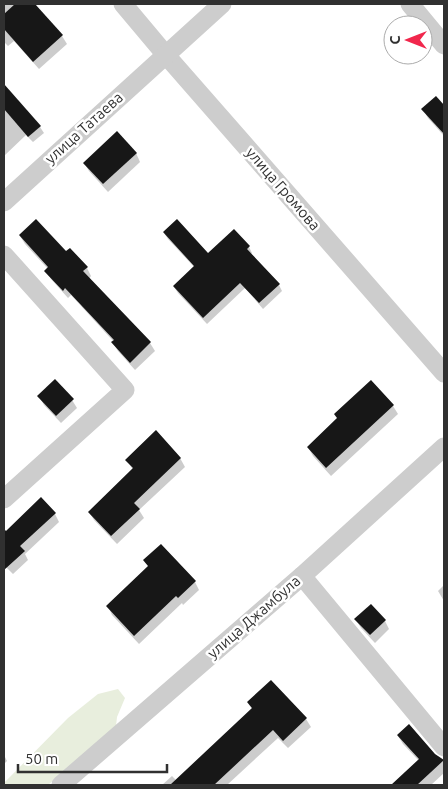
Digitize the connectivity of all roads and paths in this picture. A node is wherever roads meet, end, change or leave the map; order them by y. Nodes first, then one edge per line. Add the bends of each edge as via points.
1 (123, 4) edge
2 (222, 4) edge
3 (410, 4) edge
4 (444, 45) edge
5 (165, 54) junction
6 (4, 202) edge
7 (4, 255) edge
8 (444, 372) edge
9 (444, 447) edge
10 (4, 499) edge
11 (302, 576) junction
12 (444, 748) edge
13 (61, 785) edge

1 - 5 street, улица Громова
2 - 5 street, улица Татаева
3 - 4 street
5 - 6 street, улица Татаева
5 - 8 street, улица Громова
7 - 10 street via 125,390
9 - 11 street, улица Джамбула
11 - 12 street
11 - 13 street, улица Джамбула

